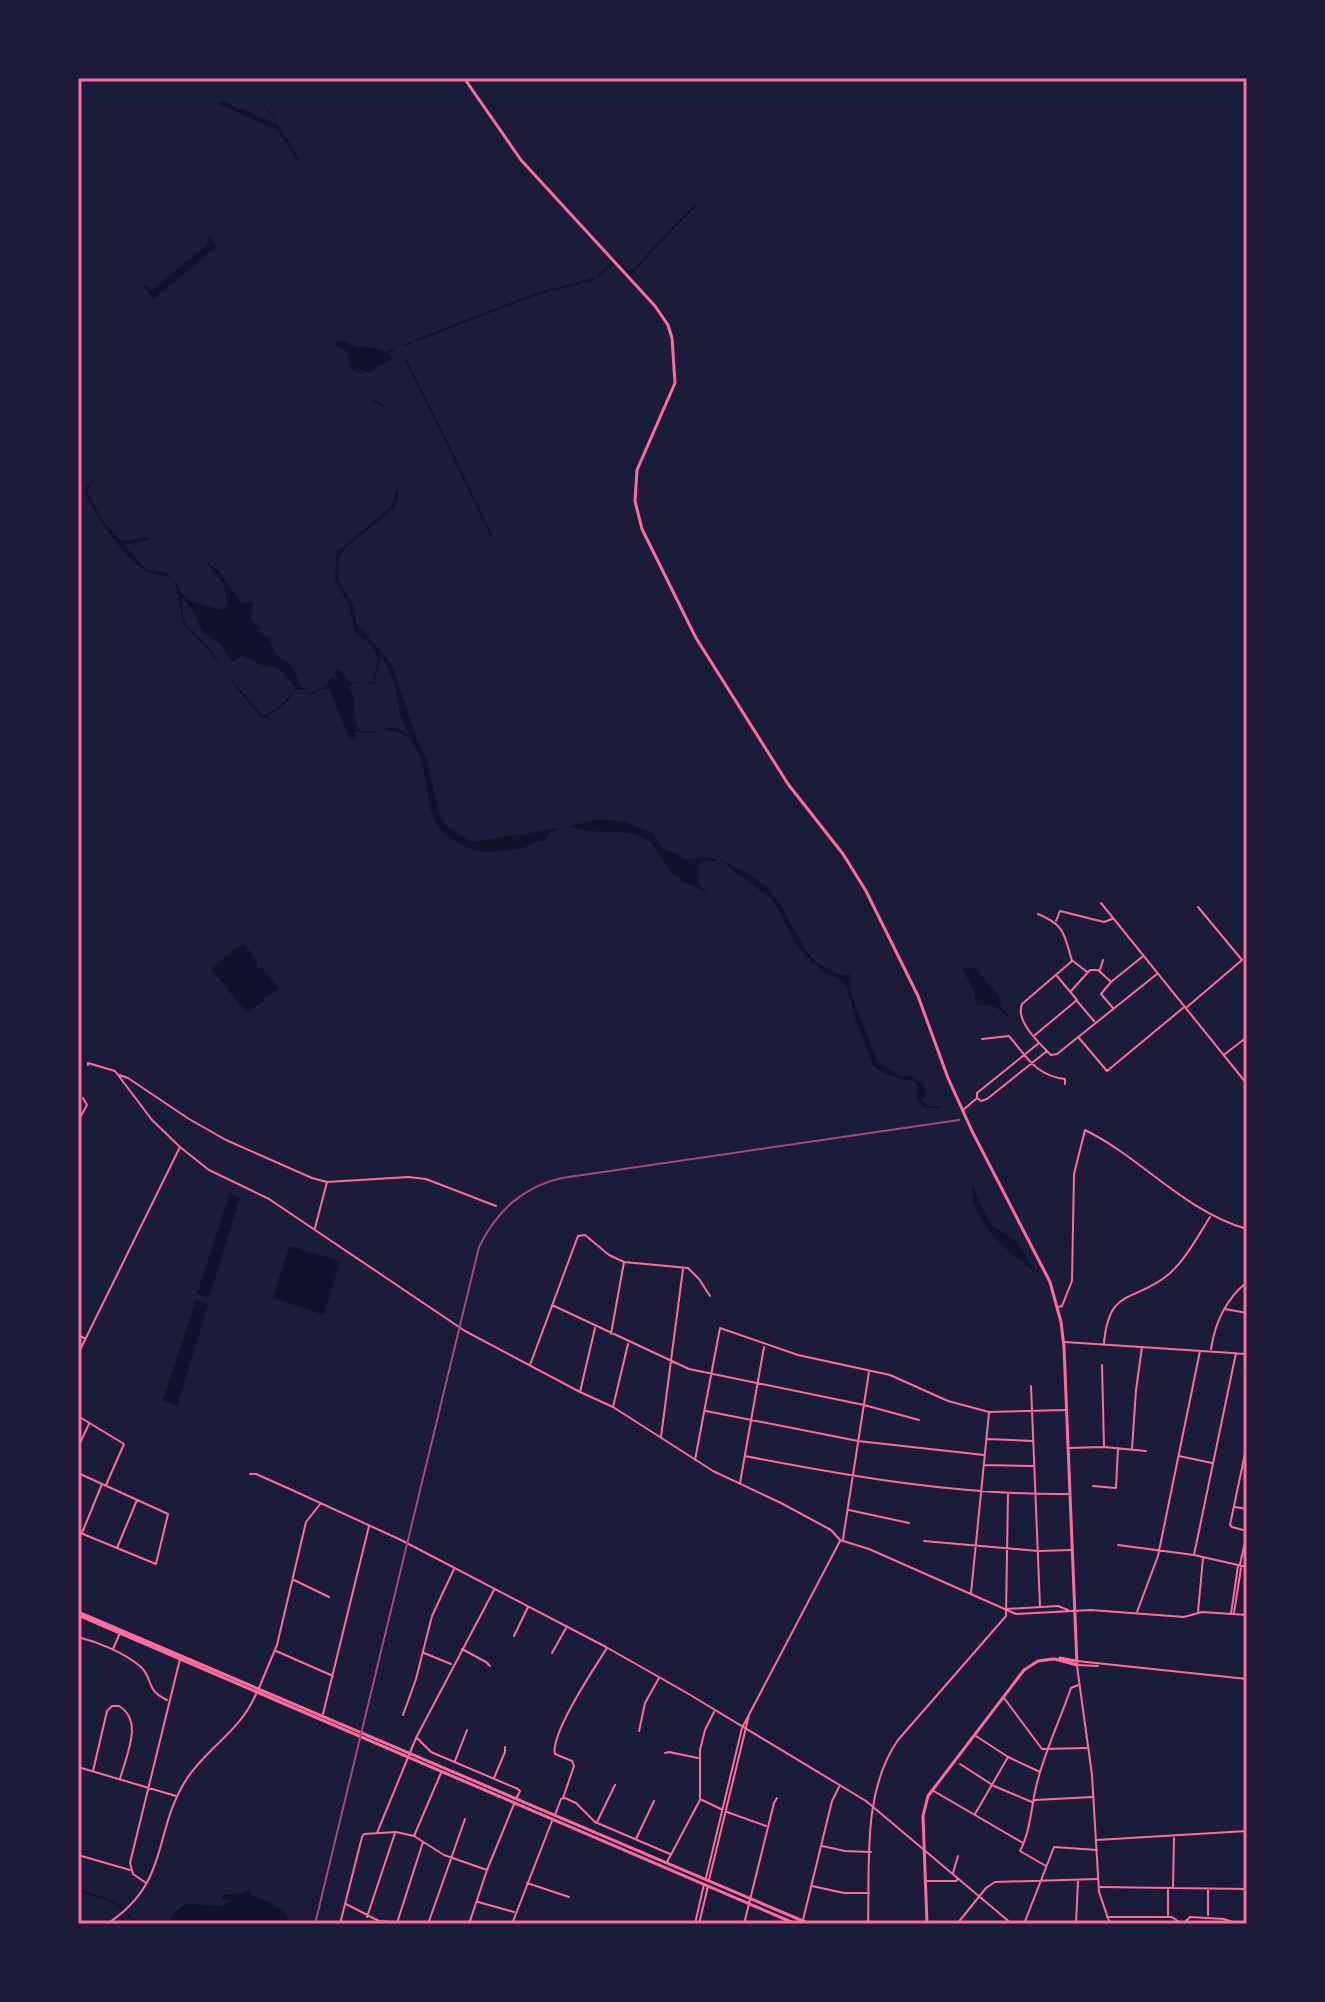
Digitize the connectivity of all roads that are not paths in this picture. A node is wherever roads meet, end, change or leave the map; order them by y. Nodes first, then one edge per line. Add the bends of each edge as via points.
1 (464, 78) edge
2 (1101, 903) dead end
3 (1198, 907) dead end
4 (1038, 914) dead end
5 (1113, 919) junction
6 (1056, 921) junction
7 (1143, 956) junction
8 (1103, 960) dead end
9 (1072, 961) junction
10 (1100, 971) junction
11 (1087, 972) junction
12 (1157, 974) junction
13 (1057, 975) junction
14 (1111, 982) junction
15 (1071, 992) junction
16 (1077, 1000) junction
17 (1185, 1008) junction
18 (1065, 1010) junction
19 (1114, 1010) junction
20 (1069, 1013) dead end
21 (1095, 1023) junction
22 (1081, 1027) dead end
23 (1083, 1033) junction
24 (1035, 1036) junction
25 (1078, 1037) junction
26 (1247, 1037) edge
27 (982, 1039) dead end
28 (1040, 1042) junction
29 (1047, 1051) junction
30 (1025, 1055) junction
31 (1224, 1055) junction
32 (1031, 1063) junction
33 (88, 1064) dead end
34 (994, 1071) dead end
35 (119, 1075) junction
36 (998, 1076) junction
37 (1065, 1084) dead end
38 (1247, 1084) edge
39 (83, 1098) dead end
40 (977, 1098) junction
41 (962, 1110) junction
42 (78, 1121) edge
43 (180, 1147) junction
44 (327, 1182) junction
45 (496, 1206) dead end
46 (1210, 1216) junction
47 (1247, 1229) edge
48 (314, 1230) junction
49 (624, 1262) junction
50 (683, 1269) junction
51 (1247, 1282) edge
52 (710, 1296) dead end
53 (552, 1305) junction
54 (1057, 1307) junction
55 (1224, 1308) junction
56 (1247, 1313) edge
57 (595, 1327) junction
58 (610, 1335) junction
59 (78, 1336) edge
60 (85, 1340) junction
61 (1064, 1342) junction
62 (629, 1343) junction
63 (1104, 1344) junction
64 (764, 1345) junction
65 (1142, 1347) junction
66 (1200, 1351) junction
67 (1211, 1352) junction
68 (1236, 1353) junction
69 (78, 1354) edge
70 (1247, 1354) edge
71 (671, 1362) junction
72 (1102, 1365) dead end
73 (529, 1366) junction
74 (869, 1369) junction
75 (711, 1375) junction
76 (757, 1385) junction
77 (1031, 1386) dead end
78 (580, 1392) junction
79 (864, 1405) junction
80 (613, 1407) junction
81 (1067, 1410) junction
82 (704, 1411) junction
83 (1032, 1411) junction
84 (989, 1412) junction
85 (78, 1416) edge
86 (751, 1420) junction
87 (919, 1420) dead end
88 (89, 1422) junction
89 (661, 1438) junction
90 (986, 1439) junction
91 (858, 1441) junction
92 (1034, 1441) junction
93 (1247, 1444) edge
94 (78, 1447) edge
95 (1104, 1447) junction
96 (1068, 1448) junction
97 (1118, 1448) junction
98 (1132, 1449) junction
99 (1146, 1451) dead end
100 (984, 1455) junction
101 (745, 1456) junction
102 (1178, 1456) junction
103 (695, 1460) junction
104 (1213, 1463) junction
105 (983, 1465) junction
106 (1035, 1467) junction
107 (78, 1473) edge
108 (250, 1474) dead end
109 (853, 1477) junction
110 (104, 1484) junction
111 (739, 1484) junction
112 (1093, 1486) dead end
113 (981, 1492) junction
114 (1008, 1493) junction
115 (1070, 1494) junction
116 (1036, 1495) junction
117 (137, 1499) junction
118 (321, 1503) junction
119 (1234, 1507) junction
120 (848, 1509) junction
121 (1247, 1509) edge
122 (909, 1523) dead end
123 (369, 1525) junction
124 (1247, 1532) edge
125 (80, 1533) edge
126 (842, 1540) junction
127 (924, 1541) dead end
128 (976, 1545) junction
129 (1118, 1545) dead end
130 (117, 1548) junction
131 (1006, 1548) junction
132 (1072, 1550) junction
133 (1038, 1551) junction
134 (1159, 1551) junction
135 (1194, 1555) junction
136 (1203, 1557) junction
137 (1240, 1565) junction
138 (1247, 1567) edge
139 (455, 1568) junction
140 (293, 1580) junction
141 (494, 1590) junction
142 (971, 1593) junction
143 (329, 1597) dead end
144 (1040, 1606) junction
145 (528, 1607) junction
146 (1006, 1609) junction
147 (1072, 1611) junction
148 (1198, 1612) junction
149 (78, 1613) edge
150 (1137, 1613) junction
151 (1232, 1614) junction
152 (1247, 1615) edge
153 (566, 1627) junction
154 (121, 1632) junction
155 (514, 1636) dead end
156 (78, 1637) edge
157 (461, 1648) junction
158 (607, 1648) junction
159 (112, 1650) junction
160 (275, 1651) junction
161 (423, 1652) junction
162 (552, 1653) dead end
163 (180, 1658) junction
164 (1076, 1663) junction
165 (453, 1665) junction
166 (490, 1666) dead end
167 (333, 1676) junction
168 (659, 1677) junction
169 (1247, 1679) edge
170 (1080, 1685) junction
171 (258, 1691) junction
172 (1003, 1697) junction
173 (169, 1701) junction
174 (715, 1711) junction
175 (403, 1715) dead end
176 (321, 1718) junction
177 (744, 1729) junction
178 (467, 1730) dead end
179 (639, 1731) dead end
180 (974, 1735) junction
181 (416, 1738) junction
182 (505, 1747) dead end
183 (1087, 1748) junction
184 (1049, 1749) junction
185 (665, 1753) dead end
186 (408, 1755) junction
187 (1008, 1757) junction
188 (699, 1758) junction
189 (455, 1762) junction
190 (960, 1764) dead end
191 (78, 1767) edge
192 (93, 1771) junction
193 (441, 1772) junction
194 (1041, 1773) junction
195 (120, 1779) junction
196 (494, 1779) junction
197 (615, 1785) dead end
198 (992, 1785) junction
199 (840, 1786) junction
200 (148, 1788) junction
201 (932, 1790) junction
202 (177, 1797) junction
203 (1093, 1797) junction
204 (564, 1798) junction
205 (777, 1798) dead end
206 (700, 1800) junction
207 (514, 1801) junction
208 (654, 1801) dead end
209 (1034, 1802) junction
210 (873, 1807) junction
211 (724, 1810) junction
212 (975, 1815) junction
213 (554, 1817) junction
214 (465, 1819) dead end
215 (597, 1823) junction
216 (768, 1827) junction
217 (1247, 1831) edge
218 (396, 1832) junction
219 (377, 1833) junction
220 (414, 1836) junction
221 (1174, 1836) junction
222 (635, 1840) junction
223 (1096, 1840) junction
224 (424, 1841) junction
225 (1024, 1843) junction
226 (821, 1845) junction
227 (924, 1850) junction
228 (1097, 1850) junction
229 (871, 1852) junction
230 (671, 1854) junction
231 (78, 1855) edge
232 (958, 1856) dead end
233 (449, 1857) junction
234 (666, 1865) junction
235 (1046, 1866) junction
236 (131, 1870) junction
237 (487, 1870) junction
238 (953, 1874) junction
239 (958, 1879) junction
240 (1078, 1879) junction
241 (1099, 1879) junction
242 (925, 1881) junction
243 (1041, 1881) junction
244 (147, 1883) junction
245 (526, 1883) junction
246 (706, 1883) junction
247 (811, 1885) junction
248 (1099, 1887) junction
249 (1170, 1888) junction
250 (1208, 1888) junction
251 (1247, 1889) edge
252 (869, 1893) junction
253 (979, 1896) junction
254 (569, 1897) dead end
255 (749, 1901) junction
256 (477, 1902) junction
257 (345, 1903) junction
258 (515, 1913) junction
259 (367, 1917) junction
260 (1107, 1917) junction
261 (1168, 1917) junction
262 (1208, 1917) junction
263 (397, 1923) edge
264 (803, 1923) edge
265 (107, 1924) edge
266 (340, 1924) edge
267 (420, 1924) edge
268 (428, 1924) edge
269 (469, 1924) edge
270 (512, 1924) edge
271 (697, 1924) edge
272 (744, 1924) edge
273 (796, 1924) edge
274 (810, 1924) edge
275 (868, 1924) edge
276 (927, 1924) edge
277 (957, 1924) edge
278 (1012, 1924) edge
279 (1024, 1924) edge
280 (1076, 1924) edge
281 (1110, 1924) edge
282 (1181, 1924) edge
283 (1238, 1924) edge

1 - 41 main road via 521,160 668,325 675,383 637,470 639,523 696,638 788,784 866,891 918,996
2 - 5 street
3 - 17 street via 1242,961
4 - 6 street
5 - 6 street via 1104,922 1060,911
5 - 7 street
6 - 9 street
7 - 12 street
7 - 14 street
8 - 10 street
9 - 11 street
9 - 13 street
10 - 11 street
10 - 14 street
11 - 15 street
12 - 17 street
12 - 19 street
13 - 15 street
13 - 24 street via 1020,1007 1021,1019
14 - 19 street via 1101,994
15 - 16 street
16 - 18 street
16 - 21 street
17 - 25 street via 1107,1071
17 - 31 street
18 - 20 street
18 - 24 street
19 - 21 street
21 - 23 street
22 - 23 street
23 - 25 street
24 - 28 street
25 - 29 street via 1056,1055
26 - 31 street
27 - 30 street via 1009,1036
28 - 29 street
28 - 30 street
29 - 32 street
30 - 32 street
30 - 36 street
31 - 38 street
32 - 37 street via 1047,1076 1065,1079
32 - 40 street via 987,1099
33 - 35 street
34 - 36 street
35 - 43 street
35 - 44 street via 226,1140
36 - 40 street
39 - 42 street via 87,1105
40 - 41 street
41 - 54 main road
43 - 48 street via 209,1170 269,1199
43 - 60 street
44 - 45 street via 426,1179
44 - 48 street
46 - 47 street
46 - 54 street via 1085,1130 1074,1174 1072,1281
46 - 63 street via 1169,1274 1116,1305
48 - 73 street via 465,1331
49 - 50 street
49 - 53 street via 584,1234 578,1236
49 - 58 street
50 - 52 street via 694,1274
50 - 71 street
51 - 55 street
53 - 57 street
53 - 73 street
54 - 61 main road
55 - 56 street
55 - 67 street
57 - 58 street
57 - 78 street
58 - 62 street
59 - 60 street
60 - 69 street
61 - 63 street
61 - 81 main road
62 - 71 street
62 - 80 street
63 - 65 street
64 - 74 street
64 - 75 street via 720,1328
64 - 76 street
65 - 66 street
65 - 98 street
66 - 67 street
66 - 102 street
67 - 68 street
68 - 70 street
68 - 104 street
71 - 75 street
71 - 89 street
72 - 95 street
73 - 78 street
74 - 79 street
74 - 84 street
75 - 76 street
75 - 82 street
76 - 79 street
76 - 86 street
77 - 83 street
78 - 80 street
79 - 87 street
79 - 91 street
80 - 89 street
81 - 83 street
81 - 96 main road
82 - 86 street
82 - 103 street
83 - 84 street
83 - 92 street
84 - 90 street
85 - 88 street
86 - 91 street
86 - 101 street
88 - 94 street
88 - 110 street via 124,1444
89 - 103 street
90 - 92 street
90 - 100 street
91 - 100 street
91 - 109 street
92 - 106 street
93 - 119 street
95 - 96 street
95 - 97 street
96 - 115 main road
97 - 98 street
97 - 112 street via 1116,1488
98 - 99 street
100 - 105 street
101 - 109 street
101 - 111 street
102 - 104 street
102 - 134 street
103 - 111 street
104 - 135 street
105 - 106 street
105 - 113 street
106 - 116 street
107 - 110 street
108 - 118 street
109 - 113 street
109 - 120 street
110 - 117 street
110 - 125 street
111 - 126 street
113 - 114 street
113 - 128 street
114 - 116 street
114 - 131 street
115 - 116 street
115 - 132 main road
116 - 133 street
117 - 130 street
117 - 130 street via 168,1512 156,1564
118 - 123 street
118 - 140 street via 306,1522
119 - 121 street
119 - 124 street via 1230,1527
120 - 122 street
120 - 126 street
123 - 139 street
123 - 167 street
124 - 137 street
125 - 130 street
126 - 142 street
126 - 177 street
127 - 128 street
128 - 131 street
128 - 142 street
129 - 134 street
131 - 133 street
131 - 146 street
132 - 133 street
132 - 147 main road
133 - 144 street
134 - 135 street
134 - 150 street
135 - 136 street
136 - 137 street
136 - 148 street
137 - 138 street
137 - 151 street
139 - 141 street
139 - 161 street via 432,1616
140 - 143 street
140 - 160 street
141 - 145 street
141 - 157 street
142 - 146 street
144 - 146 street
144 - 147 street
145 - 153 street
145 - 155 street
146 - 147 street via 1016,1614
146 - 210 street via 1006,1616 893,1747
147 - 150 street
147 - 164 main road
148 - 150 street via 1184,1617
148 - 151 street
149 - 154 main road
151 - 152 street
153 - 158 street
153 - 162 street
154 - 159 street
154 - 163 main road
156 - 159 street
157 - 165 street
157 - 166 street
158 - 168 street
158 - 204 street via 554,1746 555,1754 574,1766
159 - 173 street via 139,1666 154,1693
160 - 167 street
160 - 171 street
161 - 165 street
161 - 175 street
163 - 171 main road
163 - 173 street
164 - 169 street
164 - 170 street
164 - 172 main road via 1038,1661
165 - 181 street
167 - 176 street
168 - 174 street
168 - 179 street via 645,1703
170 - 183 street
170 - 184 street via 1071,1688
171 - 176 main road
171 - 202 street via 245,1717 200,1762
172 - 180 main road
172 - 184 street via 1042,1749
173 - 200 street
174 - 177 street
174 - 188 street
176 - 186 main road
177 - 199 street
177 - 211 street
178 - 189 street
180 - 187 street
180 - 201 main road
181 - 186 street
181 - 189 street via 431,1752
182 - 196 street
183 - 184 street
183 - 203 street
184 - 194 street
185 - 188 street
186 - 193 main road
186 - 207 main road
186 - 219 street
187 - 194 street
187 - 198 street
188 - 206 street
189 - 196 street
190 - 198 street
191 - 192 street
192 - 195 street
192 - 195 street via 107,1711 119,1706 133,1726
193 - 207 main road
193 - 220 street
194 - 209 street
195 - 200 street
196 - 207 street via 518,1789
197 - 215 street
198 - 209 street
198 - 212 street
199 - 210 street
199 - 226 street
200 - 202 street
200 - 236 street
201 - 212 street
201 - 227 main road via 923,1812
202 - 244 street
203 - 209 street
203 - 223 street
204 - 213 street
204 - 215 street
205 - 216 street
206 - 211 street
206 - 230 street
207 - 213 main road
207 - 237 street
208 - 222 street
209 - 225 street
210 - 227 street
210 - 229 street
211 - 216 street
211 - 246 street
212 - 225 street
213 - 234 main road
213 - 245 street
214 - 233 street
215 - 222 street
216 - 255 street
217 - 221 street
218 - 219 street
218 - 220 street
218 - 259 street
219 - 257 street via 363,1835
220 - 224 street
221 - 223 street
221 - 249 street
222 - 230 street
223 - 228 street
224 - 233 street
224 - 263 street
225 - 235 street via 1020,1851
226 - 229 street
226 - 247 street
227 - 238 street
227 - 242 main road
228 - 235 street via 1054,1847
228 - 241 street
229 - 252 street
230 - 234 street
231 - 236 street
232 - 238 street
233 - 237 street
233 - 268 street
234 - 246 main road
235 - 243 street
236 - 244 street
237 - 256 street
238 - 239 street
239 - 242 street
239 - 253 street
240 - 241 street
240 - 243 street
240 - 280 street
241 - 248 street
242 - 276 main road
243 - 253 street via 995,1882
243 - 279 street
244 - 265 street
245 - 254 street
245 - 258 street
246 - 255 main road
246 - 271 street
247 - 252 street
247 - 264 street
248 - 249 street
248 - 260 street
249 - 250 street
249 - 261 street
250 - 251 street
250 - 262 street
252 - 275 street
253 - 277 street
253 - 278 street
255 - 264 main road
255 - 272 street
255 - 273 main road
256 - 258 street
256 - 269 street
257 - 259 street
257 - 266 street
258 - 270 street
259 - 263 street
260 - 261 street
260 - 281 street
261 - 282 street
262 - 282 street via 1189,1917
262 - 283 street
263 - 267 street
264 - 274 main road

